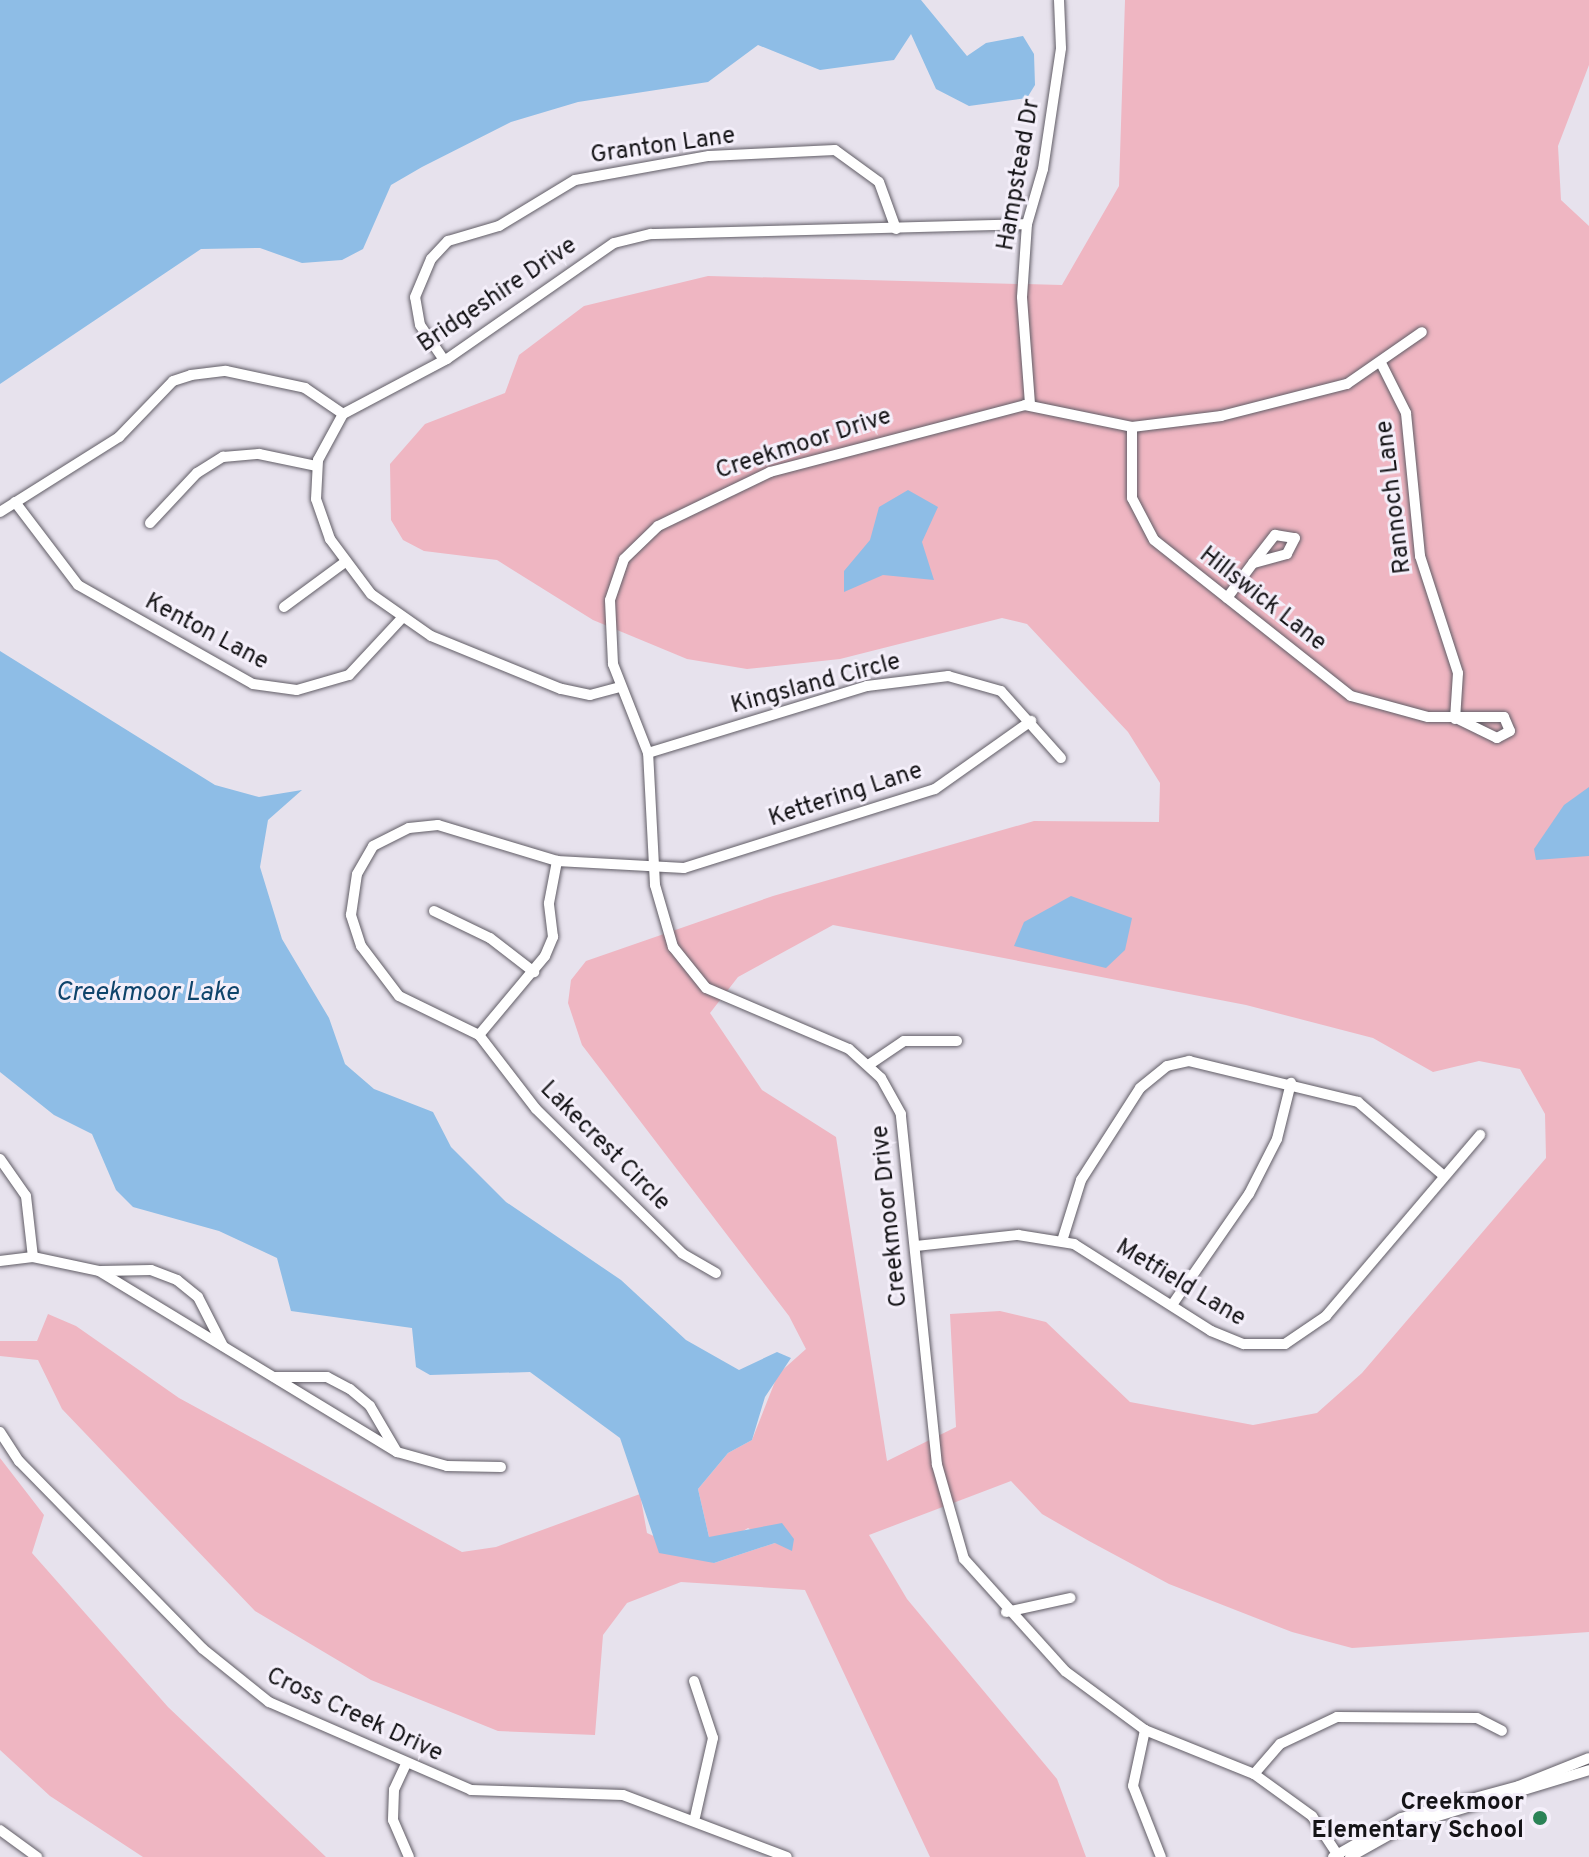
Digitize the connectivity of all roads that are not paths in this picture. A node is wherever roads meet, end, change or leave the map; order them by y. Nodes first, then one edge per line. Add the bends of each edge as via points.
1 (1059, 0) edge
2 (1027, 224) junction
3 (896, 229) junction
4 (1422, 332) dead end
5 (444, 360) junction
6 (1382, 365) junction
7 (1030, 404) junction
8 (343, 414) junction
9 (1132, 427) junction
10 (316, 466) junction
11 (15, 502) junction
12 (0, 512) edge
13 (150, 523) dead end
14 (345, 562) junction
15 (1253, 563) dead end
16 (1227, 598) junction
17 (284, 607) dead end
18 (401, 619) junction
19 (620, 687) junction
20 (1457, 719) joint
21 (1031, 721) junction
22 (648, 753) junction
23 (1061, 758) dead end
24 (557, 861) junction
25 (656, 869) junction
26 (434, 911) dead end
27 (534, 972) junction
28 (479, 1035) junction
29 (957, 1041) dead end
30 (870, 1064) junction
31 (1291, 1083) junction
32 (1480, 1135) dead end
33 (0, 1159) edge
34 (1444, 1176) junction
35 (1062, 1241) junction
36 (916, 1246) junction
37 (33, 1257) junction
38 (0, 1261) edge
39 (99, 1271) junction
40 (716, 1273) dead end
41 (1172, 1305) junction
42 (223, 1346) junction
43 (273, 1377) junction
44 (0, 1432) edge
45 (397, 1452) junction
46 (501, 1467) dead end
47 (1070, 1598) dead end
48 (1006, 1612) junction
49 (694, 1681) dead end
50 (1145, 1730) junction
51 (1502, 1731) dead end
52 (1589, 1758) edge
53 (405, 1766) junction
54 (1589, 1770) edge
55 (1254, 1774) junction
56 (695, 1817) junction
57 (0, 1830) edge
58 (1337, 1856) edge
59 (37, 1857) edge
60 (409, 1857) edge
61 (787, 1857) edge
62 (1161, 1857) edge
63 (1350, 1857) edge

1 - 2 street, Hampstead Dr via 1061,48 1040,195
2 - 3 street, Bridgeshire Drive
2 - 7 street, Hampstead Dr via 1022,297
3 - 5 street, Bridgeshire Drive via 682,234 614,243
3 - 5 street, Granton Lane via 879,182 835,150 709,156 575,180 499,226 448,241 431,259 415,297 420,325
4 - 6 street, Creekmoor Drive
5 - 8 street, Bridgeshire Drive
6 - 9 street, Creekmoor Drive via 1302,396
6 - 20 street, Rannoch Lane via 1406,413 1422,568 1458,673
7 - 9 street, Creekmoor Drive
7 - 19 street, Creekmoor Drive via 770,472 658,526 624,559 610,600
8 - 10 street
8 - 11 street via 305,388 226,371 191,375 173,381 119,437
9 - 16 street, Hillswick Lane via 1132,498 1140,519 1154,540
10 - 13 street via 259,454 223,457 197,473
10 - 14 street via 322,521
11 - 12 street
11 - 18 street, Kenton Lane via 78,585 253,684 297,690 349,675
14 - 17 street
14 - 18 street
15 - 16 street
16 - 20 street, Hillswick Lane via 1351,696
18 - 19 street via 561,689 590,695
19 - 22 street, Creekmoor Drive
21 - 22 street, Kingsland Circle via 993,687 948,676 867,686
21 - 23 street, Kingsland Circle
21 - 25 street, Kettering Lane via 935,789 684,868
22 - 25 street, Creekmoor Drive
24 - 25 street, Lakecrest Circle
24 - 27 street via 549,903 553,937
24 - 28 street, Lakecrest Circle via 438,825 409,828 373,846 357,874 351,915 361,946 399,996
25 - 30 street, Creekmoor Drive via 660,921 706,988 827,1037
26 - 27 street via 490,938
27 - 28 street
28 - 40 street, Lakecrest Circle via 536,1109 682,1253
29 - 30 street via 904,1041
30 - 36 street, Creekmoor Drive via 901,1114
31 - 34 street via 1358,1102
31 - 35 street via 1189,1061 1150,1076 1081,1180
31 - 41 street via 1277,1139 1249,1194
32 - 34 street, Metfield Lane
33 - 37 street via 26,1196
34 - 41 street, Metfield Lane via 1326,1316 1285,1344 1236,1342
35 - 36 street, Metfield Lane via 1018,1235
35 - 41 street, Metfield Lane
36 - 48 street, Creekmoor Drive via 942,1496 964,1559
37 - 38 street
37 - 39 street
39 - 42 street
39 - 42 street via 151,1270 177,1280 198,1297
42 - 43 street
43 - 45 street
43 - 45 street via 327,1377 350,1389 370,1406
44 - 53 street, Cross Creek Drive via 19,1461 233,1677
45 - 46 street via 447,1466
47 - 48 street
48 - 50 street, Creekmoor Drive via 1065,1671
49 - 56 street via 713,1738
50 - 55 street, Creekmoor Drive
50 - 62 street via 1133,1786
51 - 55 street via 1477,1718 1337,1717 1280,1744
52 - 58 street via 1519,1786 1401,1818
53 - 56 street, Cross Creek Drive via 471,1790 623,1795
53 - 60 street via 394,1790 393,1820
54 - 63 street via 1405,1826
55 - 58 street, Creekmoor Drive via 1312,1816
56 - 61 street, Cross Creek Drive
57 - 59 street

